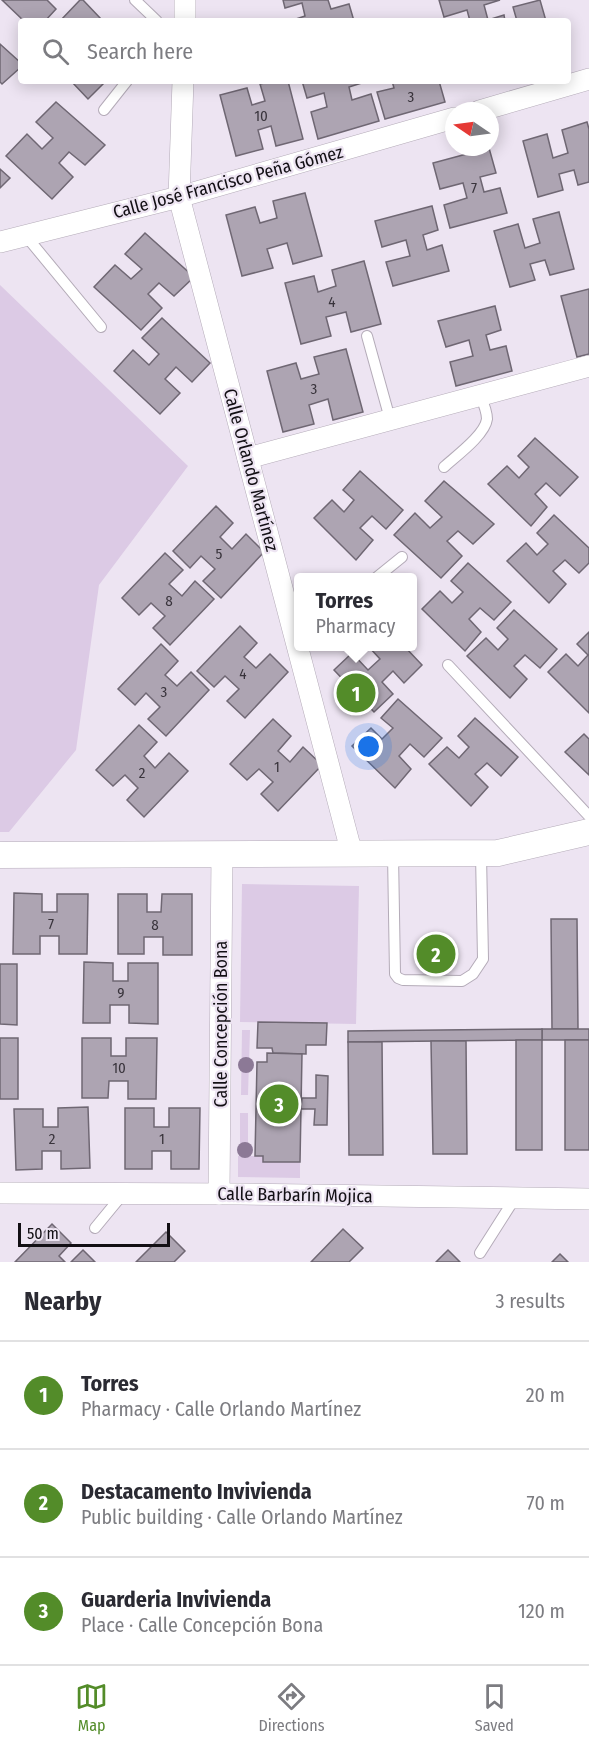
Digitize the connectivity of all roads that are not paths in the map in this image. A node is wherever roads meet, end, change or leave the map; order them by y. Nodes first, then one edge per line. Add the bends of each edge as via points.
1 (135, 0) edge
2 (185, 0) edge
3 (155, 18) edge
4 (185, 18) edge
5 (589, 79) edge
6 (125, 84) edge
7 (183, 84) edge
8 (499, 105) edge
9 (104, 110) dead end
10 (445, 121) edge
11 (179, 197) junction
12 (26, 236) junction
13 (0, 242) edge
14 (101, 327) dead end
15 (367, 336) dead end
16 (589, 366) edge
17 (480, 395) junction
18 (390, 419) junction
19 (248, 458) junction
20 (444, 466) dead end
21 (402, 557) dead end
22 (382, 573) edge
23 (294, 628) edge
24 (300, 651) edge
25 (448, 665) dead end
26 (589, 816) edge
27 (589, 832) edge
28 (222, 853) junction
29 (352, 854) junction
30 (393, 854) junction
31 (481, 854) junction
32 (0, 855) edge
33 (0, 1193) edge
34 (123, 1194) junction
35 (219, 1194) junction
36 (515, 1198) junction
37 (589, 1200) edge
38 (95, 1228) dead end
39 (480, 1254) dead end

1 - 3 lane
2 - 4 street
5 - 8 street
6 - 9 lane
7 - 11 street, Calle Orlando Martínez
10 - 11 street, Calle José Francisco Peña Gómez
11 - 12 street, Calle José Francisco Peña Gómez
11 - 19 street, Calle Orlando Martínez
12 - 13 street, Calle José Francisco Peña Gómez
12 - 14 lane
15 - 18 lane
16 - 17 street
17 - 18 street
17 - 20 lane via 485,425
18 - 19 street
19 - 23 street, Calle Orlando Martínez
21 - 22 lane
24 - 29 street, Calle Orlando Martínez
25 - 26 lane
27 - 31 street via 498,854
28 - 29 street
28 - 32 street
28 - 35 street, Calle Concepción Bona
29 - 30 street
30 - 31 street
30 - 31 lane via 395,974 403,980 462,981 473,974 483,959
33 - 34 street, Calle Barbarín Mojica
34 - 35 street, Calle Barbarín Mojica
34 - 38 lane
35 - 36 street, Calle Barbarín Mojica
36 - 37 street, Calle Barbarín Mojica
36 - 39 lane

